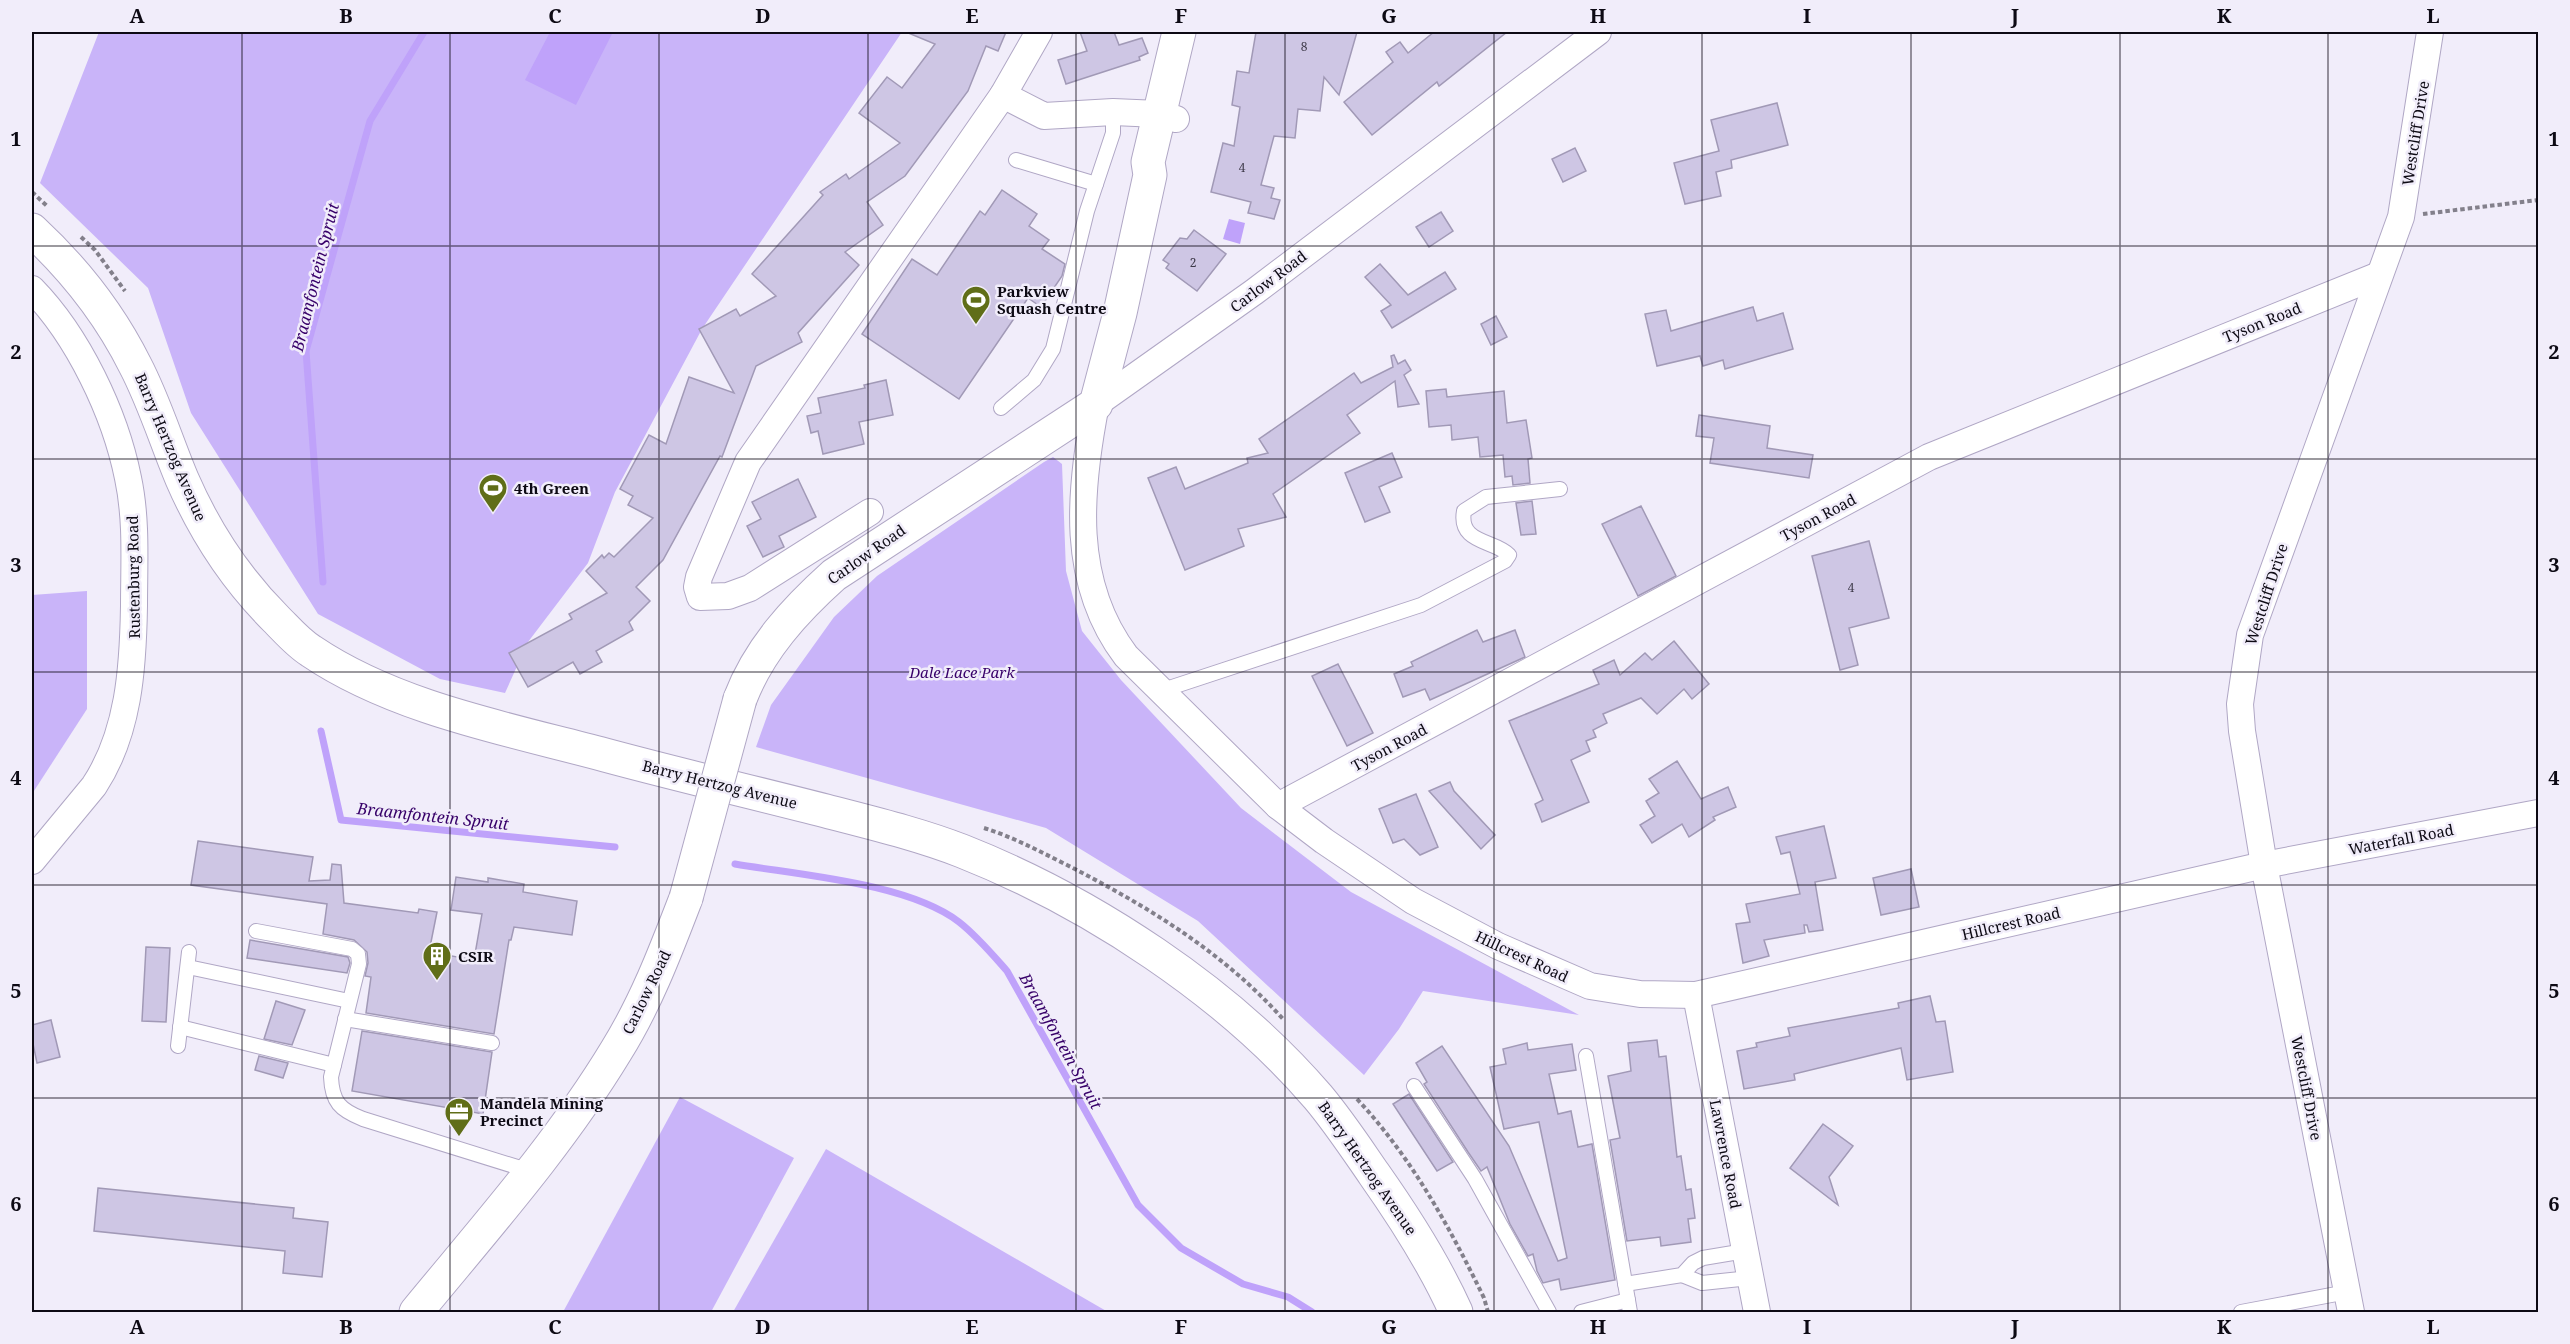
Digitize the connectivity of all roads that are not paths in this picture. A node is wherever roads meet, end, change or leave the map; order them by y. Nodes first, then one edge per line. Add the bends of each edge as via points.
1 (1039, 32) edge
2 (1179, 32) edge
3 (1198, 32) edge
4 (1598, 32) edge
5 (2430, 32) edge
6 (1003, 95) junction
7 (1113, 112) junction
8 (1168, 116) junction
9 (1016, 160) dead end
10 (1096, 184) junction
11 (32, 230) edge
12 (2379, 275) junction
13 (32, 289) edge
14 (1096, 404) junction
15 (1001, 408) dead end
16 (1560, 489) dead end
17 (870, 512) dead end
18 (1160, 691) junction
19 (1278, 806) junction
20 (2538, 813) edge
21 (32, 861) edge
22 (2264, 866) junction
23 (256, 931) dead end
24 (189, 952) dead end
25 (188, 967) junction
26 (1696, 995) junction
27 (350, 1000) junction
28 (345, 1019) junction
29 (180, 1027) junction
30 (492, 1043) dead end
31 (178, 1046) dead end
32 (1586, 1056) dead end
33 (334, 1065) junction
34 (1414, 1086) dead end
35 (532, 1171) junction
36 (1745, 1251) junction
37 (1682, 1275) junction
38 (1750, 1278) junction
39 (1625, 1284) junction
40 (2349, 1302) edge
41 (1629, 1306) edge
42 (416, 1312) edge
43 (1456, 1312) edge
44 (1549, 1312) edge
45 (1581, 1312) edge
46 (1756, 1312) edge
47 (2241, 1312) edge

1 - 6 street
2 - 8 main road
3 - 8 main road
4 - 14 street, Carlow Road via 1263,285
5 - 12 street, Westcliff Drive via 2401,217
6 - 7 street via 1044,116
6 - 17 street via 748,462 699,577 700,597 728,596 750,588
7 - 8 street
7 - 10 lane via 1113,133
8 - 14 main road via 1148,162 1150,175
9 - 10 lane
10 - 15 lane via 1053,348 1034,380
11 - 43 main road, Barry Hertzog Avenue via 93,295 124,342 202,522 229,567 307,648 382,689 457,715 940,843 1014,873 1102,920 1159,956 1245,1025 1317,1096 1405,1216
12 - 19 street, Tyson Road via 1929,458
12 - 22 street, Westcliff Drive via 2250,635 2240,704
13 - 21 street, Rustenburg Road via 83,358 110,418 128,478 134,531 134,645 119,734 94,786
14 - 18 street, Hillcrest Road via 1083,502 1088,577 1094,600 1114,640
14 - 35 main road, Carlow Road, bridge via 834,575 775,636 752,671 740,699 686,898 661,964 616,1051
16 - 18 lane via 1486,497 1464,511 1462,520 1468,530 1482,543 1509,555 1505,561 1421,605
18 - 19 street, Hillcrest Road
19 - 26 street, Hillcrest Road via 1413,900 1546,969 1610,991
20 - 22 street, Waterfall Road
22 - 26 street, Hillcrest Road
22 - 40 street, Westcliff Drive
23 - 27 lane via 352,948 358,954 359,964
24 - 25 lane
25 - 27 lane
25 - 29 lane
26 - 36 street, Lawrence Road
27 - 28 lane
28 - 30 lane
28 - 33 lane
29 - 31 lane
29 - 33 lane
32 - 39 lane
33 - 35 lane via 332,1093 338,1105 351,1114
34 - 44 lane via 1475,1179
35 - 42 main road, Carlow Road
36 - 37 lane via 1703,1258
36 - 38 street, Lawrence Road
37 - 38 lane via 1702,1283
37 - 39 lane
38 - 46 street, Lawrence Road
39 - 41 lane
40 - 47 lane
41 - 45 lane

